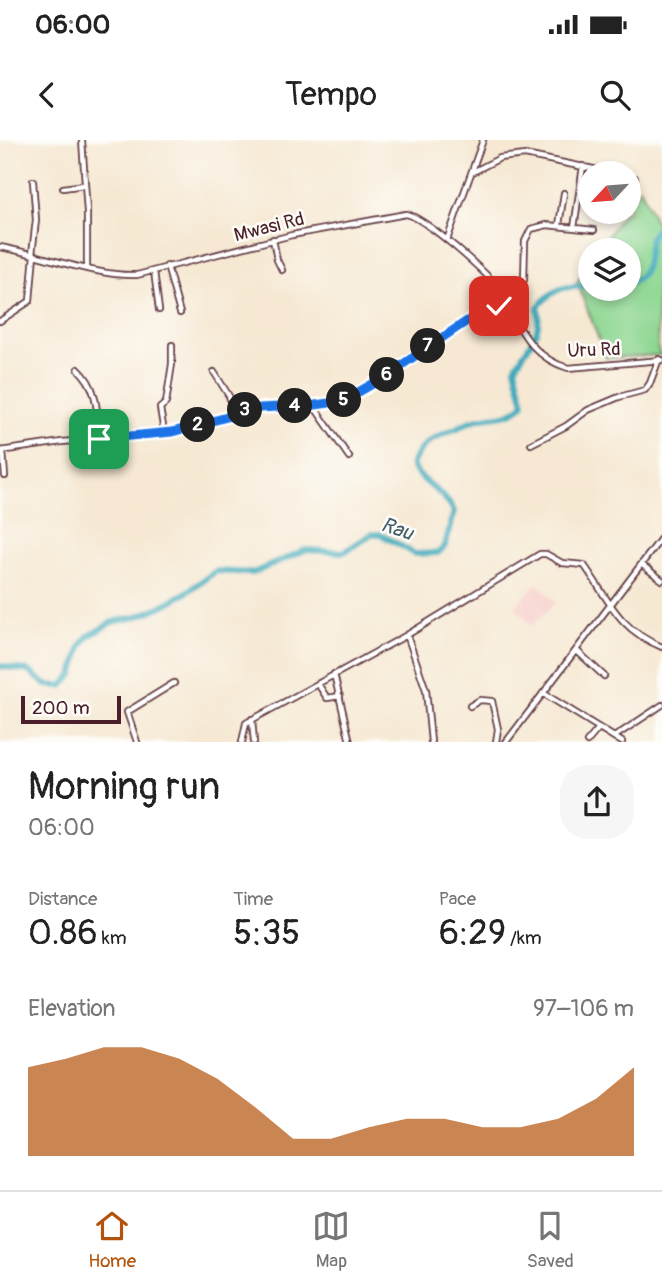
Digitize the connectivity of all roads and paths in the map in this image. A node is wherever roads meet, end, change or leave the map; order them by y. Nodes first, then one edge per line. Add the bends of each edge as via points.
1 (82, 140) edge
2 (483, 140) edge
3 (578, 165) edge
4 (473, 172) junction
5 (33, 181) dead end
6 (84, 185) junction
7 (63, 188) dead end
8 (564, 193) dead end
9 (578, 197) edge
10 (559, 225) junction
11 (573, 228) junction
12 (594, 230) dead end
13 (273, 239) junction
14 (447, 240) junction
15 (0, 247) edge
16 (33, 254) junction
17 (167, 266) junction
18 (87, 268) junction
19 (282, 270) dead end
20 (154, 271) junction
21 (505, 296) junction
22 (159, 310) dead end
23 (510, 310) junction
24 (180, 313) dead end
25 (0, 321) edge
26 (172, 345) dead end
27 (660, 359) edge
28 (78, 369) dead end
29 (214, 372) dead end
30 (313, 405) junction
31 (235, 413) junction
32 (164, 432) junction
33 (115, 438) junction
34 (99, 439) junction
35 (531, 444) dead end
36 (2, 451) edge
37 (118, 455) dead end
38 (349, 457) dead end
39 (5, 477) dead end
40 (662, 537) edge
41 (641, 564) junction
42 (662, 580) edge
43 (609, 606) junction
44 (407, 635) junction
45 (662, 647) edge
46 (576, 650) junction
47 (334, 674) junction
48 (604, 676) dead end
49 (174, 683) dead end
50 (318, 684) junction
51 (543, 693) junction
52 (341, 696) junction
53 (662, 705) edge
54 (470, 706) dead end
55 (253, 719) junction
56 (598, 728) junction
57 (614, 737) junction
58 (137, 742) edge
59 (242, 742) edge
60 (254, 742) edge
61 (350, 742) edge
62 (431, 742) edge
63 (496, 742) edge
64 (506, 742) edge
65 (588, 742) edge
66 (622, 742) edge

1 - 6 street
2 - 4 street
3 - 4 street via 513,155
4 - 14 street
5 - 16 street
6 - 7 street
6 - 18 street
8 - 10 street
9 - 11 street
10 - 11 street
10 - 21 street via 542,225 527,234 524,280
11 - 12 street
13 - 14 street, Mwasi Rd via 400,214 416,217
13 - 17 street, Mwasi Rd
13 - 19 street
14 - 21 street, Mwasi Rd
15 - 16 street, Mwasi Rd
16 - 18 street, Mwasi Rd
16 - 25 street via 30,301
17 - 20 street, Mwasi Rd
17 - 24 street
18 - 20 street, Mwasi Rd via 129,275
20 - 22 street
21 - 23 street, Mwasi Rd
23 - 27 street, Uru Rd via 529,343 568,368
23 - 30 street via 499,306 467,321 350,398
26 - 32 street via 167,400 160,408
27 - 35 street via 645,390 588,410
28 - 34 street via 94,391
29 - 31 street
30 - 31 street
30 - 38 street
31 - 32 street
32 - 33 street
33 - 34 street
33 - 37 street
34 - 36 street
36 - 39 street
40 - 41 street
41 - 42 street
41 - 43 street
43 - 44 street via 584,565 540,554
43 - 45 street via 631,629
43 - 46 street
44 - 47 street
44 - 62 street via 426,690
46 - 48 street
46 - 51 street
47 - 50 street
47 - 52 street
49 - 58 street via 127,712
50 - 52 street via 327,698
50 - 55 street
51 - 56 street
51 - 64 street
52 - 61 street
53 - 57 street
54 - 63 street via 480,700 492,701
55 - 59 street via 244,725
55 - 60 street
56 - 57 street
56 - 65 street
57 - 66 street

